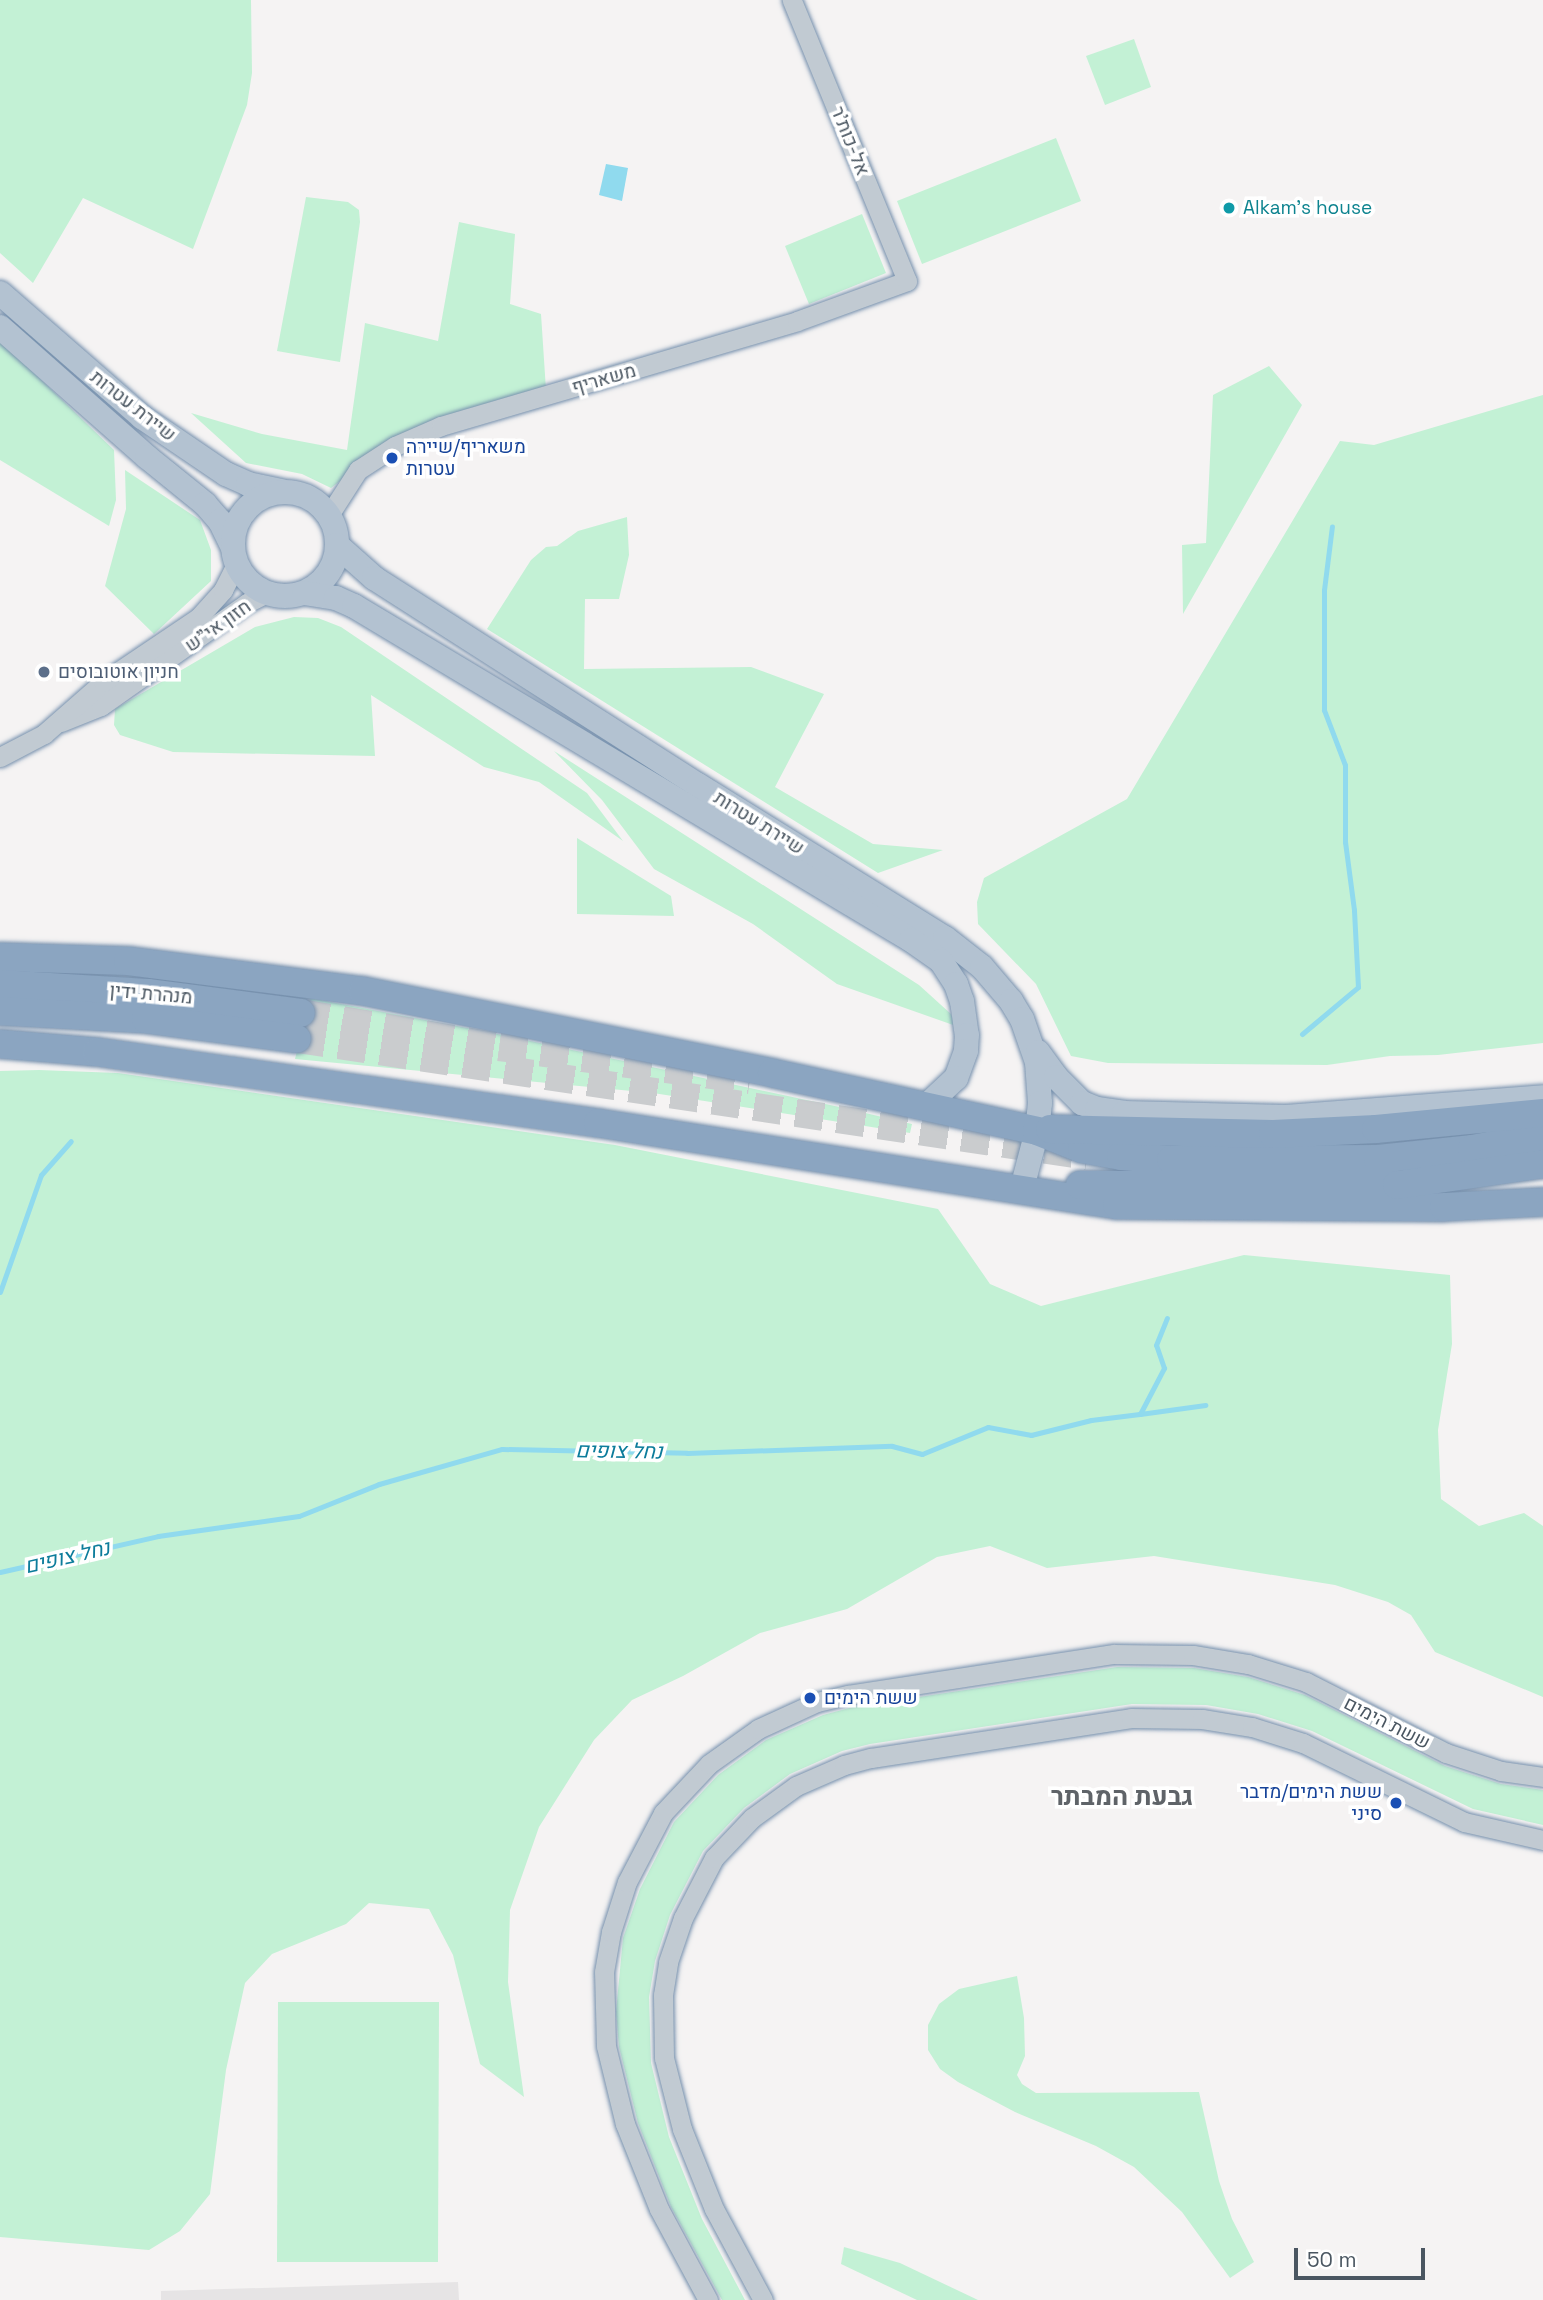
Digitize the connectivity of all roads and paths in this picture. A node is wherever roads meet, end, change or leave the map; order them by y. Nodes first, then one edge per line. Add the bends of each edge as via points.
1 (792, 0) edge
2 (907, 281) joint
3 (0, 293) edge
4 (0, 327) edge
5 (282, 491) junction
6 (329, 515) junction
7 (337, 545) junction
8 (234, 555) junction
9 (267, 593) junction
10 (304, 593) junction
11 (60, 722) junction
12 (0, 757) edge
13 (0, 957) edge
14 (0, 984) edge
15 (0, 1011) edge
16 (1028, 1033) junction
17 (0, 1044) edge
18 (97, 1052) junction
19 (0, 1057) edge
20 (1543, 1097) edge
21 (925, 1107) junction
22 (1543, 1113) edge
23 (1037, 1130) junction
24 (1543, 1136) edge
25 (1543, 1164) edge
26 (1022, 1188) junction
27 (1543, 1202) edge
28 (1543, 1777) edge
29 (1543, 1840) edge
30 (708, 2300) edge
31 (763, 2300) edge

1 - 2 street, אל-כות'ר
2 - 6 street, משאריף via 797,321 441,426 395,446 358,470
3 - 5 main road, שיירת עטרות via 142,417 226,474
4 - 8 main road, שיירת עטרות via 205,504 220,522
5 - 6 main road via 309,497
5 - 8 main road via 266,494 246,508 233,530
6 - 7 main road
7 - 10 main road via 328,574
7 - 16 main road, שיירת עטרות via 374,578 945,938 997,983
8 - 9 main road via 249,582
8 - 11 street, חזון אי"ש via 223,590 198,618 103,682
9 - 10 main road
9 - 11 street, חזון אי"ש via 101,706
10 - 21 main road, שיירת עטרות via 354,606 940,961 962,1001 966,1043 956,1078
11 - 12 street, חזון אי"ש
13 - 21 highway via 128,961 314,983
14 - 15 highway, מנהרת ידין via 148,993 299,1026
16 - 20 main road via 1048,1068 1071,1094 1097,1110 1286,1117
16 - 23 main road, שיירת עטרות via 1040,1086
17 - 18 highway
18 - 19 highway
18 - 26 highway
21 - 23 highway
22 - 23 highway via 1273,1134
23 - 24 highway via 1082,1149 1184,1160 1378,1159
23 - 26 main road, שיירת עטרות
25 - 26 highway via 1397,1185 1050,1184
26 - 27 highway via 1048,1196 1157,1207 1444,1207
28 - 30 street, ששת הימים via 1501,1771 1446,1754 1306,1682 1248,1664 1193,1655 1114,1654 848,1695 817,1702 758,1728 709,1764 663,1813 627,1882 604,1972 606,2046 625,2124 659,2208
29 - 31 street via 1464,1822 1303,1743 1252,1727 1202,1719 1131,1718 871,1758 796,1786 752,1818 714,1858 683,1918 668,1962 663,1996 664,2058 682,2129 714,2209

